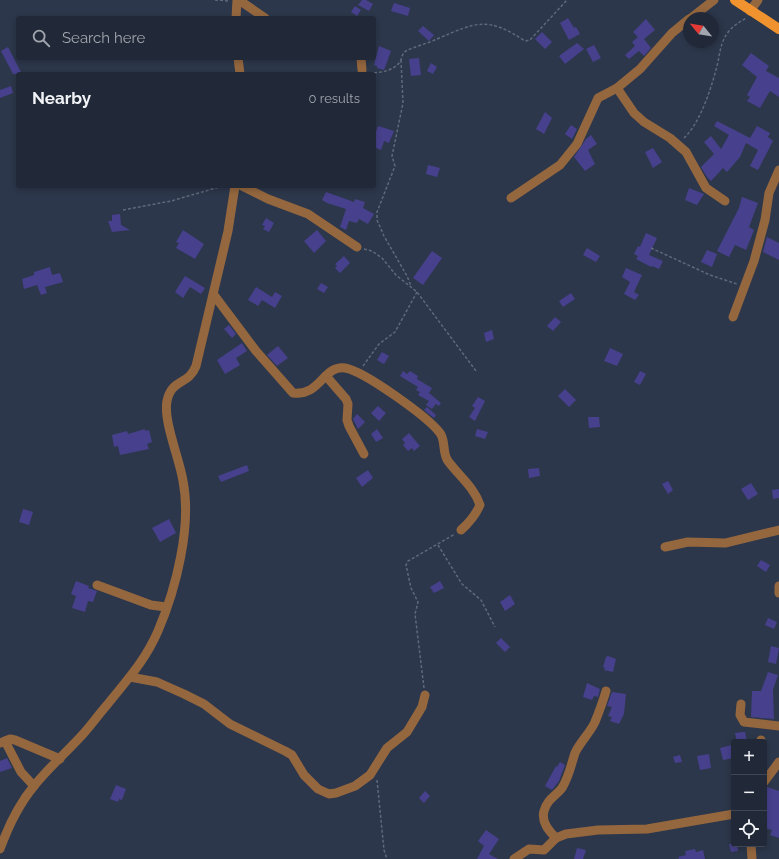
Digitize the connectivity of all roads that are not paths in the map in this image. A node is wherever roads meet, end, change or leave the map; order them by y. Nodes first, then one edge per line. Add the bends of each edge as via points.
1 (238, 0) edge
2 (714, 0) edge
3 (735, 0) edge
4 (758, 0) edge
5 (699, 12) edge
6 (752, 12) junction
7 (236, 16) edge
8 (262, 16) edge
9 (683, 24) edge
10 (779, 29) edge
11 (238, 60) edge
12 (361, 60) edge
13 (362, 70) road end
14 (240, 72) edge
15 (617, 88) junction
16 (779, 170) edge
17 (236, 188) edge
18 (246, 188) edge
19 (512, 198) dead end
20 (725, 201) dead end
21 (357, 247) road end
22 (214, 295) junction
23 (733, 317) dead end
24 (326, 376) junction
25 (364, 454) dead end
26 (461, 530) road end
27 (779, 530) edge
28 (665, 547) dead end
29 (97, 584) dead end
30 (779, 586) edge
31 (779, 593) edge
32 (166, 607) junction
33 (130, 677) junction
34 (606, 690) dead end
35 (425, 695) road end
36 (741, 704) dead end
37 (779, 726) edge
38 (2, 742) edge
39 (60, 759) junction
40 (779, 762) edge
41 (767, 775) edge
42 (34, 786) junction
43 (731, 815) edge
44 (556, 838) junction
45 (751, 847) edge
46 (0, 848) edge
47 (514, 859) edge
48 (752, 859) edge

1 - 7 street
1 - 8 street
2 - 5 street
3 - 6 main road
4 - 6 street
6 - 10 main road
9 - 15 street via 640,69
11 - 14 street
12 - 13 street
15 - 19 street via 598,98 577,144 560,165
15 - 20 street via 634,113 686,152 706,188
16 - 23 street via 769,193 762,232
17 - 22 street
18 - 21 street via 308,214
22 - 24 street via 256,351 293,393 309,392
22 - 32 street via 194,372 172,388 167,402 167,419 184,481 185,515 175,579
24 - 25 street via 346,399 349,426
24 - 26 street via 344,368 355,372 412,407 439,431 448,460 477,497 480,505 471,521
27 - 28 street via 724,542 688,542
29 - 32 street via 152,605
30 - 31 street
32 - 33 street via 147,655
33 - 35 street via 157,682 184,694 204,704 230,724 286,751 292,755 311,783 329,794 365,780 387,748 407,732 415,721
33 - 39 street
34 - 44 street via 594,723 576,752 568,776 543,812 549,831
36 - 37 street via 740,715 744,722
38 - 39 street via 10,739 25,743
38 - 42 street via 21,772
39 - 42 street
40 - 41 street
42 - 46 street via 6,832
43 - 44 street via 647,829 581,831
44 - 47 street via 544,850 529,849
45 - 48 street

